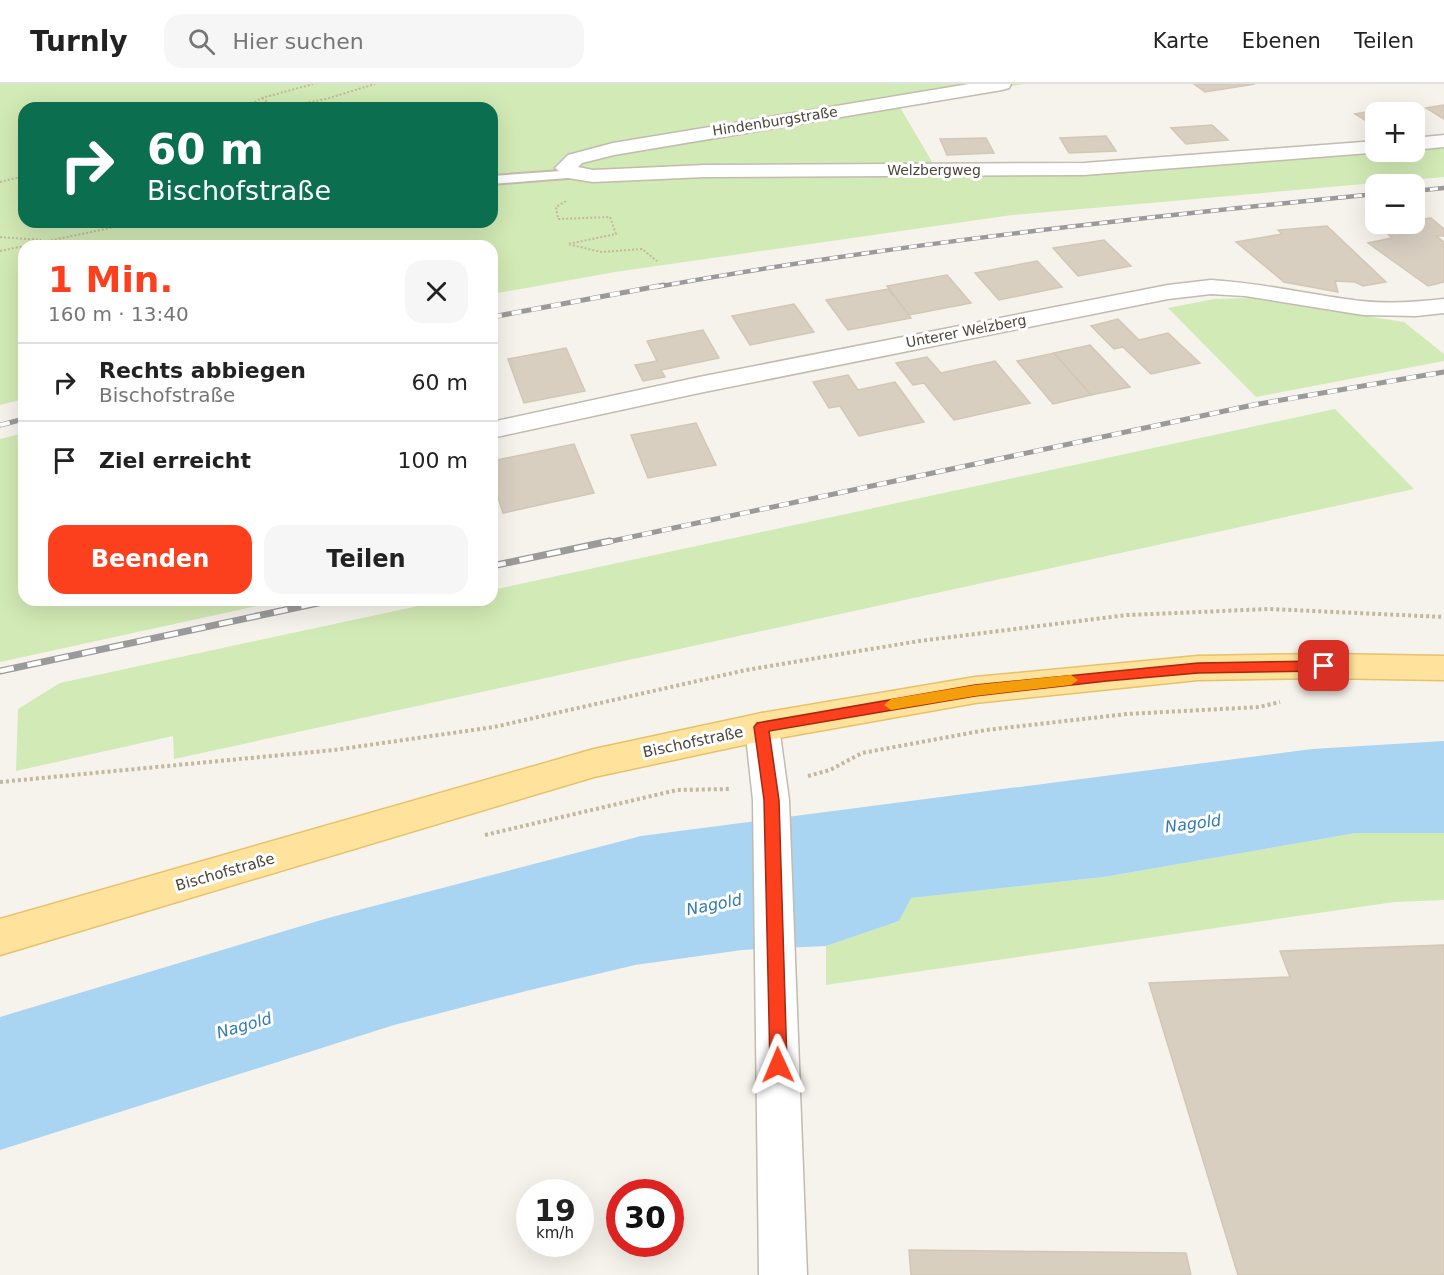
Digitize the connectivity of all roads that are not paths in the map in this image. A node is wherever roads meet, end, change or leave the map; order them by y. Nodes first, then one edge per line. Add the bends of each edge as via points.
1 (1002, 84) edge
2 (1444, 141) edge
3 (1425, 143) edge
4 (1365, 148) edge
5 (575, 174) junction
6 (498, 180) edge
7 (1444, 306) edge
8 (498, 429) edge
9 (1444, 668) edge
10 (762, 727) junction
11 (0, 937) edge
12 (783, 1275) edge

1 - 5 street, Hindenburgstraße via 613,149 575,159 565,168
2 - 3 street
4 - 5 street, Welzbergweg via 1084,169
5 - 6 lane, Welzbergweg
7 - 8 street, Unterer Welzberg via 1363,308 1211,287 1168,292
9 - 10 main road, Bischofstraße via 1198,668 975,690
10 - 11 main road, Bischofstraße via 594,763
10 - 12 street via 771,794

